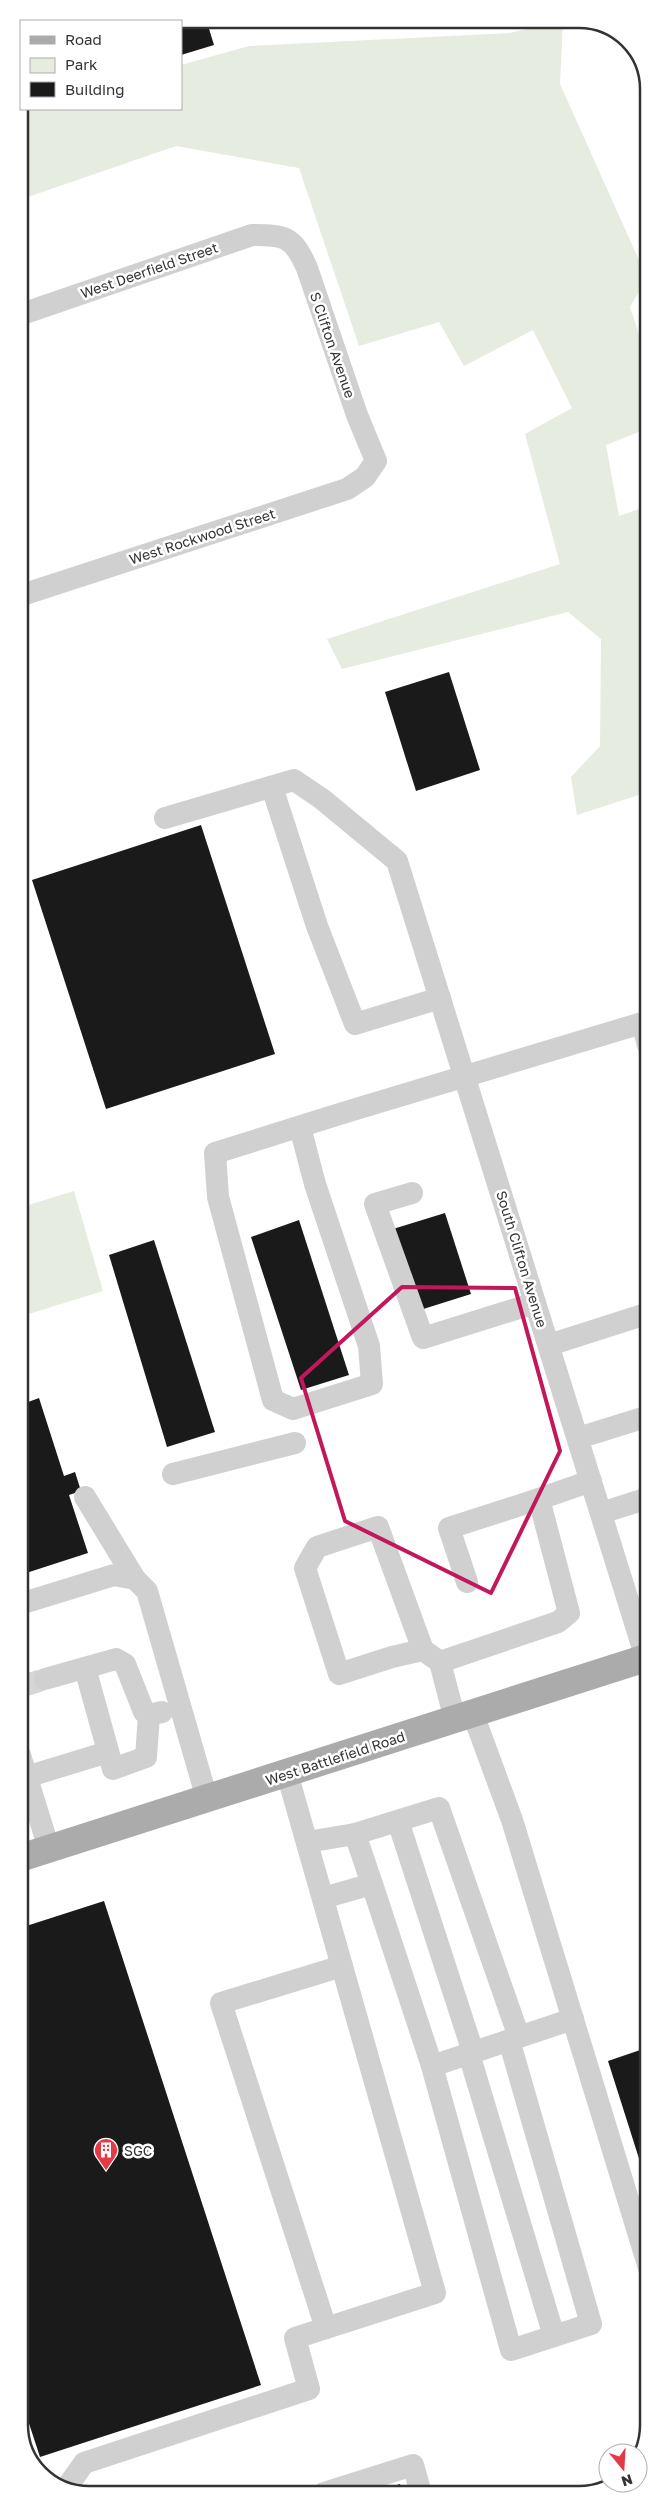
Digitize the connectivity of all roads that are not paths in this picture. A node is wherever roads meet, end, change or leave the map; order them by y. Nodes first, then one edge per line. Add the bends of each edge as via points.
1 (281, 235) joint
2 (27, 312) edge
3 (376, 461) joint
4 (27, 593) edge
5 (272, 787) junction
6 (165, 818) dead end
7 (440, 998) junction
8 (640, 1024) edge
9 (465, 1077) junction
10 (300, 1127) junction
11 (412, 1193) dead end
12 (535, 1303) junction
13 (640, 1316) edge
14 (548, 1345) junction
15 (640, 1419) edge
16 (578, 1438) junction
17 (295, 1442) dead end
18 (173, 1474) dead end
19 (591, 1481) junction
20 (85, 1497) dead end
21 (539, 1499) junction
22 (640, 1501) edge
23 (601, 1513) junction
24 (135, 1579) junction
25 (467, 1582) dead end
26 (27, 1602) edge
27 (640, 1635) edge
28 (431, 1656) junction
29 (640, 1659) edge
30 (85, 1668) junction
31 (44, 1679) tunnel mouth
32 (180, 1707) junction
33 (149, 1715) junction
34 (464, 1717) junction
35 (108, 1752) junction
36 (27, 1766) edge
37 (287, 1773) junction
38 (27, 1777) edge
39 (207, 1798) junction
40 (398, 1821) junction
41 (355, 1834) junction
42 (307, 1842) junction
43 (49, 1849) junction
44 (27, 1854) edge
45 (372, 1884) junction
46 (323, 1898) junction
47 (342, 1966) junction
48 (573, 2019) junction
49 (514, 2039) junction
50 (471, 2053) junction
51 (432, 2066) junction
52 (640, 2239) edge
53 (326, 2328) junction
54 (554, 2336) junction
55 (70, 2482) edge
56 (349, 2486) edge
57 (419, 2486) edge

1 - 2 street, West Deerfield Street via 252,236
1 - 3 street, S Clifton Avenue via 299,250 307,268
3 - 4 street, West Rockwood Street via 365,477 347,489
5 - 6 street
5 - 7 street, South Clifton Avenue via 294,780 397,860
5 - 7 street via 317,926 355,1024
7 - 9 street, South Clifton Avenue
8 - 9 street
9 - 10 street
9 - 12 street, South Clifton Avenue
10 - 10 street via 215,1153 218,1197 273,1400 293,1409 372,1384 369,1346 315,1184
11 - 12 street via 375,1204 423,1338
12 - 14 street, South Clifton Avenue
13 - 14 street
14 - 16 street, South Clifton Avenue
15 - 16 street
16 - 19 street, South Clifton Avenue
17 - 18 street
19 - 21 street
19 - 23 street, South Clifton Avenue
20 - 24 street
21 - 25 street via 449,1528
21 - 28 street via 569,1613 558,1622
22 - 23 street
23 - 27 street, South Clifton Avenue
24 - 26 street via 114,1575
24 - 32 street via 146,1591
28 - 28 street via 392,1657 339,1674 305,1568 317,1547 378,1527
28 - 34 street
29 - 34 main road, West Battlefield Road
30 - 31 street
30 - 33 street via 116,1660 125,1664 144,1712
30 - 35 street
32 - 33 street
32 - 39 street
33 - 35 street via 146,1757 112,1770
34 - 37 main road, West Battlefield Road
34 - 48 street via 512,1820
35 - 36 street
37 - 39 main road, West Battlefield Road
37 - 42 street
38 - 43 street
39 - 43 main road, West Battlefield Road
40 - 41 street
40 - 49 street via 439,1808
40 - 50 street
41 - 42 street
41 - 45 street
42 - 46 street
43 - 44 main road, West Battlefield Road
45 - 46 street
45 - 51 street
46 - 47 street
47 - 53 street via 435,2293
47 - 53 street via 222,2003
48 - 49 street
48 - 52 street
49 - 50 street
49 - 54 street via 591,2324
50 - 51 street
50 - 54 street
51 - 54 street via 511,2350
53 - 55 street via 295,2338 309,2389 84,2463
56 - 57 street via 413,2464

